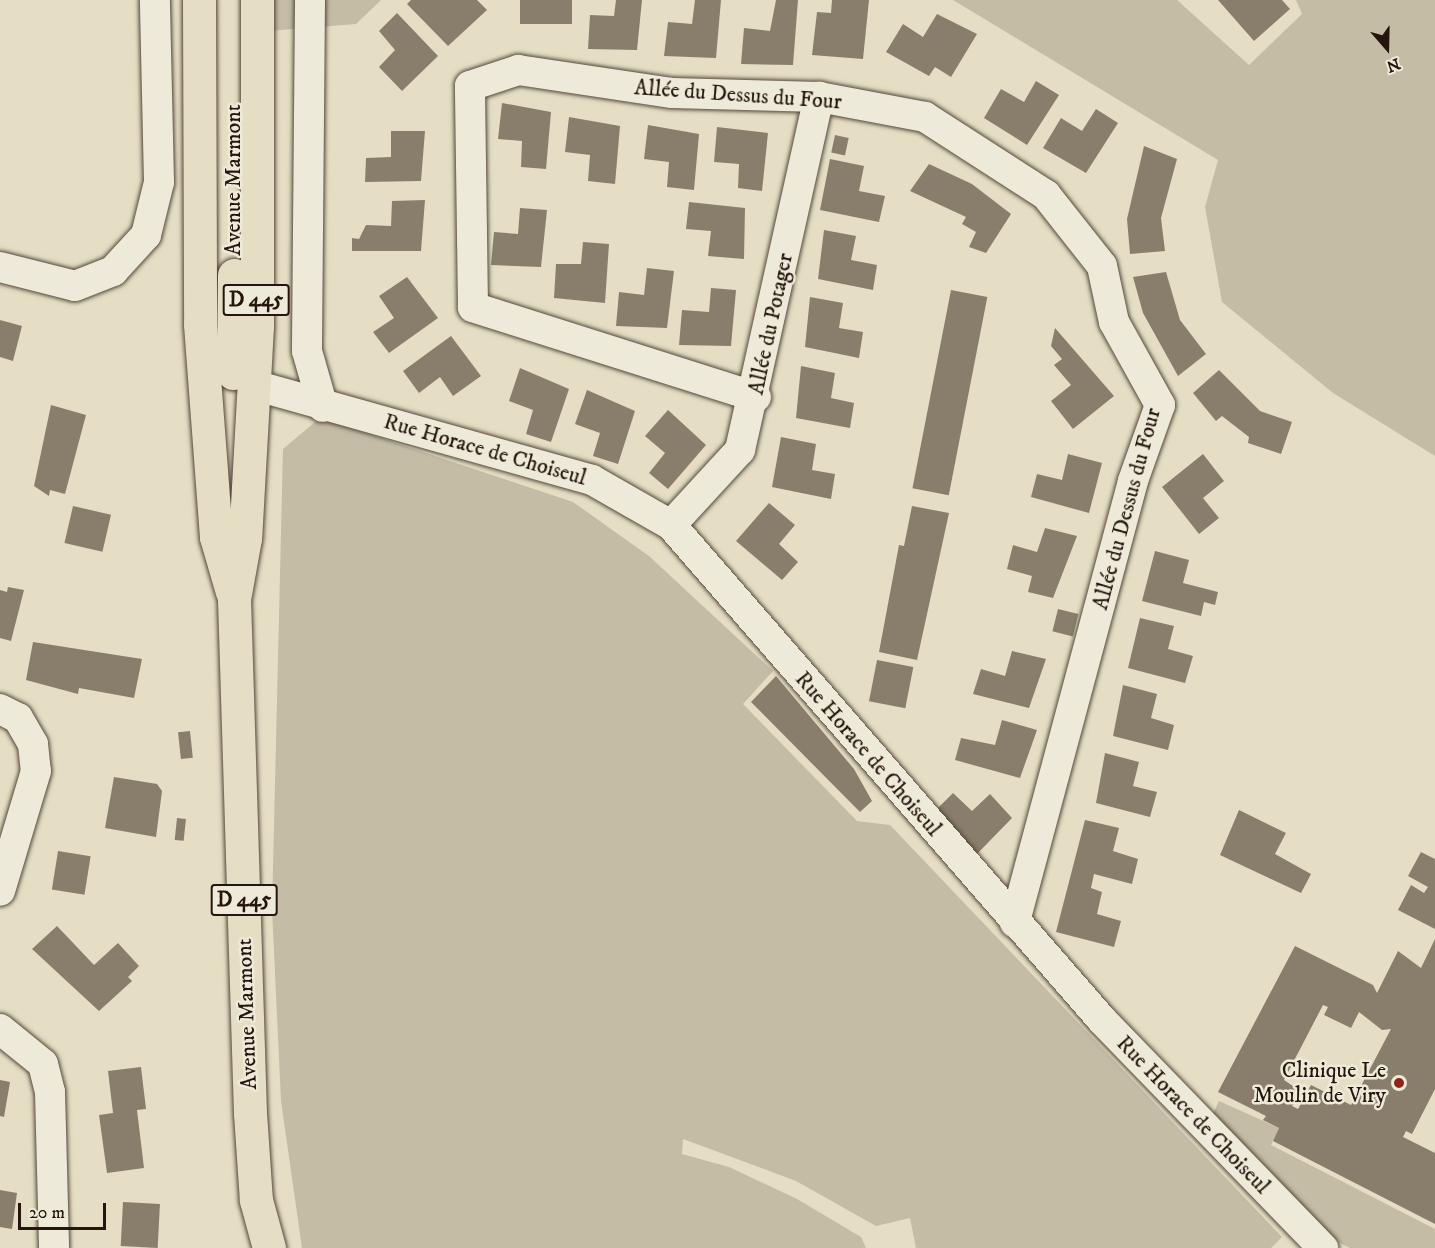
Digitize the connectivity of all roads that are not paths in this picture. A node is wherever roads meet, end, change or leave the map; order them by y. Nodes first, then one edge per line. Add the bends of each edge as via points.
1 (155, 0) edge
2 (199, 0) edge
3 (219, 0) edge
4 (236, 0) edge
5 (257, 0) edge
6 (310, 0) edge
7 (819, 97) junction
8 (0, 267) edge
9 (207, 370) junction
10 (254, 385) junction
11 (756, 397) junction
12 (323, 407) junction
13 (671, 525) junction
14 (245, 538) junction
15 (234, 599) junction
16 (0, 709) edge
17 (0, 891) edge
18 (1015, 922) junction
19 (0, 1029) edge
20 (256, 1200) junction
21 (54, 1248) edge
22 (251, 1248) edge
23 (269, 1248) edge
24 (1323, 1248) edge

1 - 8 street via 159,182 146,235 113,271 75,286
2 - 9 main road, Avenue Marmont / D 445 via 200,324
3 - 9 main road, Avenue Marmont / D 445 via 217,323
4 - 14 main road, Avenue Marmont / D 445 via 232,485
5 - 10 main road, Avenue Marmont / D 445
6 - 12 street via 307,351
7 - 11 street, Allée du Potager
7 - 11 street, Allée du Dessus du Four via 672,93 518,70 470,86 472,307
7 - 18 street, Allée du Dessus du Four via 925,117 1046,195 1102,266 1114,322 1160,405 1133,481
9 - 15 main road, Avenue Marmont / D 445 via 216,537
10 - 12 street, Rue Horace de Choiseul
10 - 14 main road, Avenue Marmont / D 445
11 - 13 street, Allée du Potager via 740,450
12 - 13 street, Rue Horace de Choiseul via 592,480
13 - 18 street, Rue Horace de Choiseul
14 - 15 main road, Avenue Marmont / D 445
15 - 20 main road, Avenue Marmont / D 445
16 - 17 street via 18,718 33,744 36,771
18 - 24 street, Rue Horace de Choiseul
19 - 21 street via 43,1064 50,1092
20 - 22 main road
20 - 23 main road, Avenue Marmont / D 445

